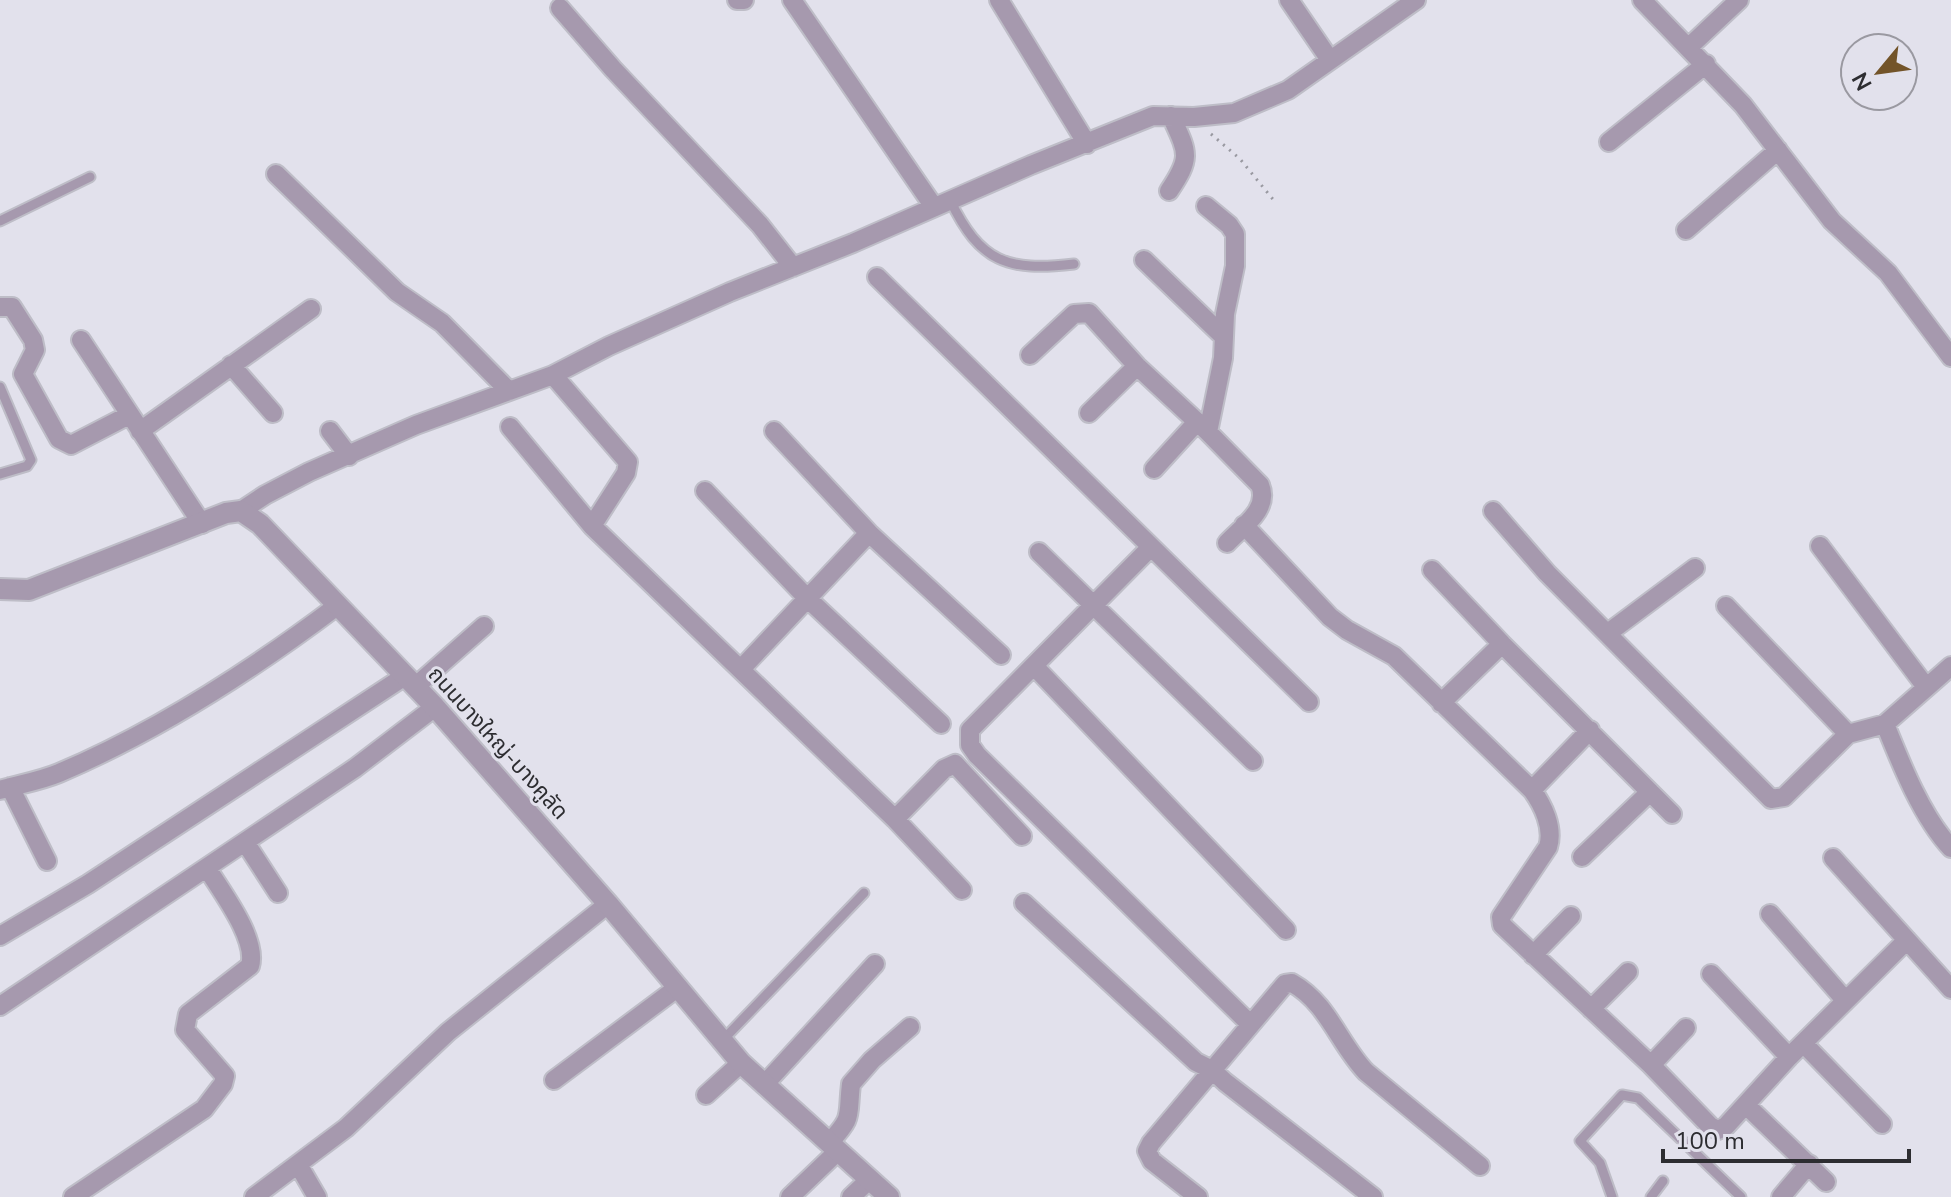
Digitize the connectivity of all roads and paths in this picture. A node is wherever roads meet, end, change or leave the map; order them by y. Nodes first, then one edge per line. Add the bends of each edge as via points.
1 (737, 0) edge
2 (744, 0) edge
3 (792, 0) edge
4 (999, 0) edge
5 (1289, 0) edge
6 (1416, 0) edge
7 (1642, 0) edge
8 (1739, 0) edge
9 (560, 8) dead end
10 (1689, 47) junction
11 (1330, 60) junction
12 (1706, 64) junction
13 (1171, 116) junction
14 (1194, 117) junction
15 (1609, 142) dead end
16 (1087, 144) junction
17 (1778, 150) junction
18 (276, 174) dead end
19 (90, 177) dead end
20 (1169, 191) dead end
21 (942, 203) junction
22 (1276, 203) dead end
23 (1206, 206) dead end
24 (0, 221) edge
25 (1686, 230) dead end
26 (1144, 260) dead end
27 (1074, 264) dead end
28 (793, 267) junction
29 (877, 277) dead end
30 (0, 307) edge
31 (311, 309) dead end
32 (1224, 337) junction
33 (81, 340) dead end
34 (1030, 355) dead end
35 (1951, 357) edge
36 (231, 365) junction
37 (1137, 366) junction
38 (553, 375) junction
39 (0, 387) edge
40 (509, 391) junction
41 (273, 413) dead end
42 (1089, 413) dead end
43 (135, 423) junction
44 (510, 427) dead end
45 (1202, 427) junction
46 (330, 431) dead end
47 (774, 431) dead end
48 (349, 456) junction
49 (1154, 469) dead end
50 (0, 474) edge
51 (705, 491) dead end
52 (241, 511) junction
53 (1493, 511) dead end
54 (202, 524) junction
55 (1244, 525) junction
56 (592, 526) junction
57 (869, 533) junction
58 (1227, 543) dead end
59 (1820, 546) dead end
60 (1151, 547) junction
61 (1039, 552) dead end
62 (1695, 568) dead end
63 (1432, 570) dead end
64 (0, 589) edge
65 (807, 598) junction
66 (1093, 605) junction
67 (337, 606) junction
68 (1726, 606) dead end
69 (484, 626) dead end
70 (1608, 633) junction
71 (1502, 644) junction
72 (1001, 655) dead end
73 (1034, 666) junction
74 (1951, 666) edge
75 (741, 669) junction
76 (411, 681) junction
77 (1926, 687) junction
78 (1309, 702) dead end
79 (1441, 703) junction
80 (435, 707) junction
81 (941, 724) dead end
82 (1885, 724) junction
83 (1590, 730) junction
84 (1848, 734) junction
85 (1253, 761) dead end
86 (5, 788) edge
87 (1532, 790) junction
88 (1650, 792) junction
89 (1672, 814) dead end
90 (895, 819) junction
91 (1022, 836) dead end
92 (245, 842) junction
93 (1951, 848) edge
94 (1582, 857) dead end
95 (1833, 858) dead end
96 (47, 861) dead end
97 (207, 868) junction
98 (962, 890) dead end
99 (278, 893) dead end
100 (864, 893) dead end
101 (1024, 903) dead end
102 (608, 904) junction
103 (1770, 914) dead end
104 (1571, 916) dead end
105 (1286, 930) dead end
106 (0, 936) edge
107 (1907, 940) junction
108 (1533, 955) junction
109 (875, 964) dead end
110 (1628, 972) dead end
111 (1711, 974) dead end
112 (677, 988) junction
113 (1951, 989) edge
114 (1845, 1000) junction
115 (0, 1006) edge
116 (1591, 1009) junction
117 (1250, 1024) junction
118 (910, 1027) dead end
119 (1686, 1028) dead end
120 (721, 1042) junction
121 (1804, 1044) junction
122 (1789, 1057) junction
123 (741, 1063) junction
124 (1651, 1065) junction
125 (1212, 1070) junction
126 (554, 1080) dead end
127 (764, 1085) junction
128 (706, 1095) dead end
129 (1746, 1105) junction
130 (1882, 1124) dead end
131 (833, 1147) junction
132 (1809, 1164) junction
133 (299, 1166) junction
134 (1480, 1166) dead end
135 (869, 1180) junction
136 (1663, 1181) dead end
137 (1826, 1182) dead end
138 (73, 1197) edge
139 (254, 1197) edge
140 (317, 1197) edge
141 (790, 1197) edge
142 (851, 1197) edge
143 (889, 1197) edge
144 (1198, 1197) edge
145 (1373, 1197) edge
146 (1612, 1197) edge
147 (1651, 1197) edge
148 (1741, 1197) edge
149 (1781, 1197) edge

1 - 2 street
3 - 21 street
4 - 16 street
5 - 11 street
6 - 11 street
7 - 10 street
8 - 10 street
9 - 28 street
10 - 12 street
11 - 14 street via 1288,90 1234,113
12 - 15 street
12 - 17 street
13 - 14 street
13 - 16 street via 1153,116
13 - 20 street via 1185,153 1184,168
14 - 22 path via 1240,159
16 - 21 street
17 - 25 street
17 - 35 street via 1832,221 1888,273
18 - 40 street via 397,292 442,323
19 - 24 lane
21 - 27 lane via 989,255 1037,269
21 - 28 street
23 - 32 street via 1235,234
26 - 32 street
28 - 38 street
29 - 60 street
30 - 43 street via 12,307 33,340 35,350 23,374 59,439 71,445
31 - 36 street
32 - 45 street via 1217,393
33 - 43 street
34 - 37 street via 1074,314 1085,312
36 - 41 street
36 - 43 street
37 - 42 street
37 - 45 street
38 - 40 street
38 - 56 street via 628,462
39 - 50 lane via 31,460
40 - 48 street
43 - 54 street
44 - 56 street
45 - 49 street
45 - 55 street via 1260,485 1263,506
46 - 48 street
47 - 57 street
48 - 52 street via 287,483
51 - 65 street
52 - 54 street
52 - 67 street, ถนนบางใหญ่-บางคูลัด via 260,524
53 - 70 street
54 - 64 street via 29,590
55 - 58 street
55 - 79 street via 1330,617 1394,656
56 - 75 street
57 - 65 street
57 - 72 street
59 - 77 street
60 - 66 street
60 - 78 street
61 - 66 street
62 - 70 street
63 - 71 street
65 - 75 street
65 - 81 street
66 - 73 street
66 - 85 street
67 - 76 street, ถนนบางใหญ่-บางคูลัด
67 - 86 street via 249,668 111,750 58,774
68 - 84 street
69 - 76 street
70 - 84 street via 1771,799 1784,797
71 - 79 street
71 - 83 street
73 - 105 street
73 - 117 street via 970,730 970,745
74 - 77 street
75 - 90 street
76 - 80 street, ถนนบางใหญ่-บางคูลัด
76 - 106 street
77 - 82 street
79 - 87 street
80 - 92 street
80 - 102 street, ถนนบางใหญ่-บางคูลัด
82 - 84 street
82 - 93 street via 1927,814
83 - 87 street
83 - 88 street
86 - 96 street
87 - 108 street via 1541,802 1550,839 1501,921
88 - 89 street
88 - 94 street
90 - 91 street via 955,764
90 - 98 street
92 - 97 street
92 - 99 street
95 - 107 street
97 - 115 street
97 - 138 street via 248,937 253,958 184,1021 185,1030 225,1076 223,1084 204,1109
100 - 120 lane
101 - 125 street via 1196,1062
102 - 112 street, ถนนบางใหญ่-บางคูลัด
102 - 133 street via 448,1032
103 - 114 street
104 - 108 street
107 - 113 street
107 - 114 street
108 - 116 street
109 - 127 street
110 - 116 street
111 - 122 street
112 - 120 street, ถนนบางใหญ่-บางคูลัด
112 - 126 street
114 - 121 street
116 - 124 street
117 - 125 street
117 - 134 street via 1285,984 1300,987 1328,1015 1366,1072
118 - 131 street via 851,1084 851,1112
119 - 124 street
120 - 123 street, ถนนบางใหญ่-บางคูลัด
121 - 122 street
121 - 130 street
122 - 129 street
123 - 127 street, ถนนบางใหญ่-บางคูลัด
123 - 128 street
124 - 129 street via 1718,1130
125 - 144 street via 1147,1151 1152,1161
125 - 145 street
127 - 131 street, ถนนบางใหญ่-บางคูลัด
129 - 132 street
131 - 135 street, ถนนบางใหญ่-บางคูลัด
131 - 141 street
132 - 137 street
132 - 149 street
133 - 139 street
133 - 140 street
135 - 142 street
135 - 143 street, ถนนบางใหญ่-บางคูลัด
136 - 147 lane
146 - 148 lane via 1600,1163 1580,1141 1622,1095 1638,1098

